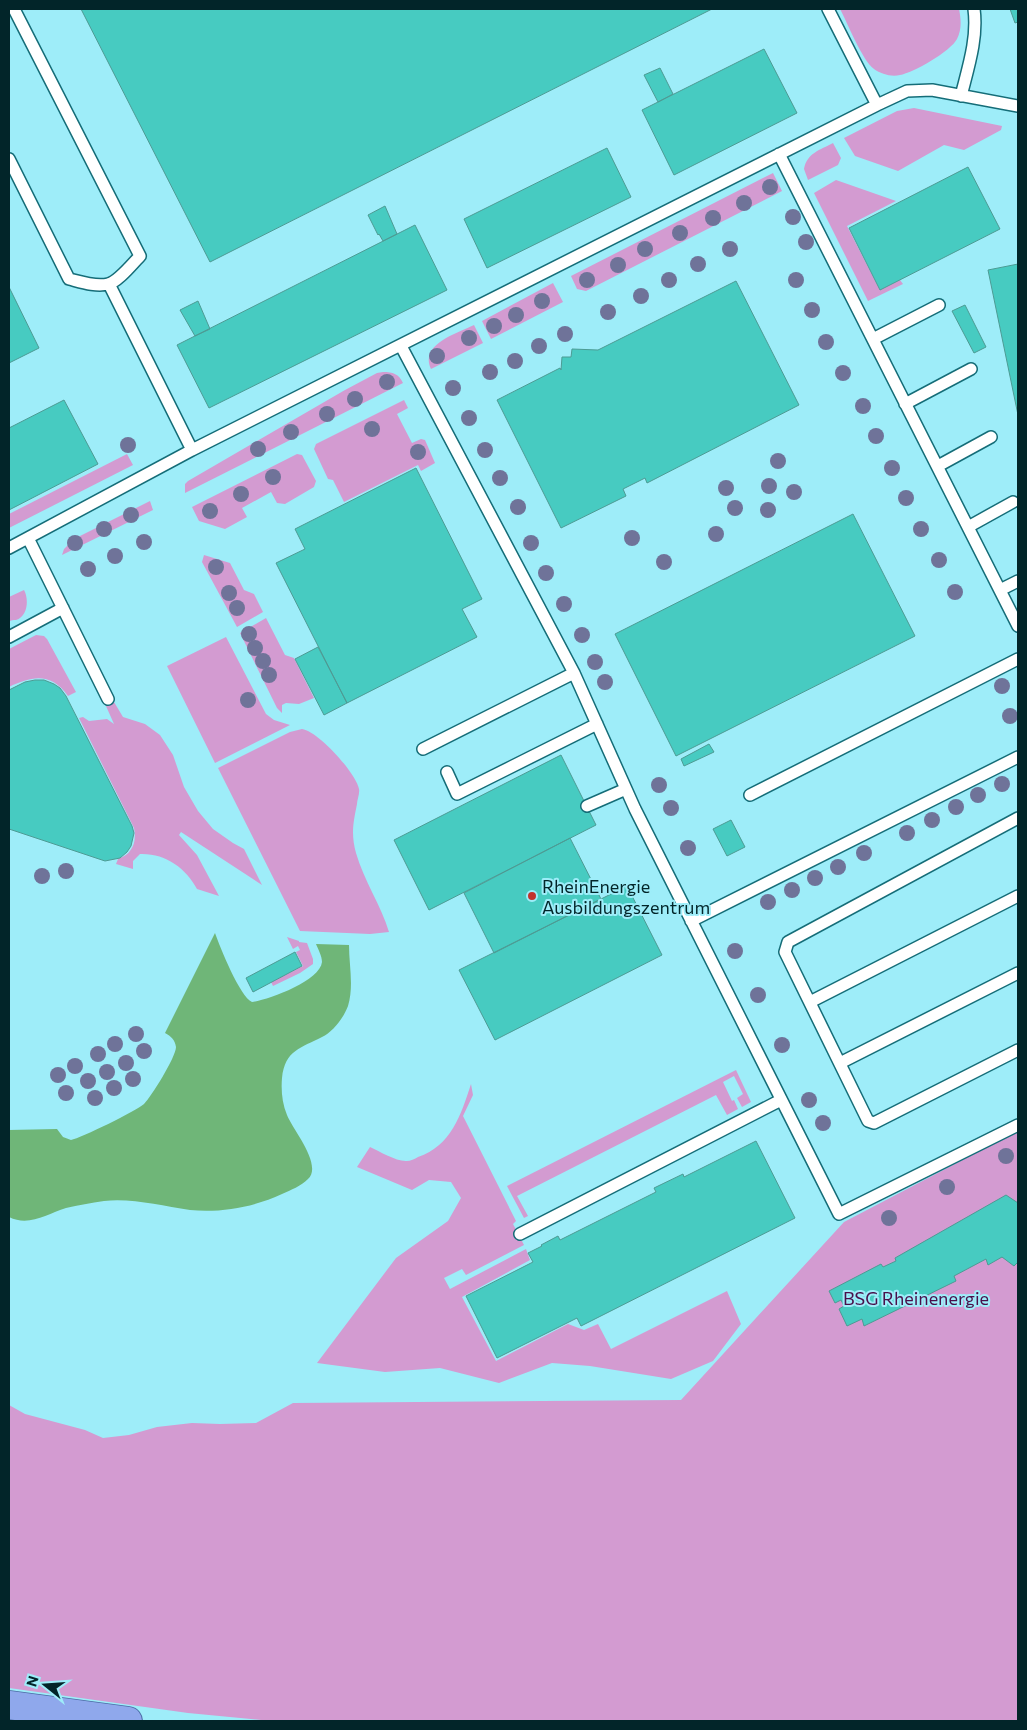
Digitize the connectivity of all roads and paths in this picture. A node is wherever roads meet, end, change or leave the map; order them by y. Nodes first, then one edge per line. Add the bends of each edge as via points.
1 (14, 9) edge
2 (828, 9) edge
3 (974, 9) edge
4 (961, 96) junction
5 (876, 105) junction
6 (1018, 106) edge
7 (779, 154) junction
8 (9, 159) edge
9 (109, 284) junction
10 (940, 305) dead end
11 (873, 339) junction
12 (401, 346) junction
13 (971, 369) dead end
14 (905, 404) junction
15 (991, 437) dead end
16 (192, 450) junction
17 (938, 466) junction
18 (1013, 502) dead end
19 (968, 527) junction
20 (28, 538) junction
21 (9, 548) edge
22 (1018, 580) edge
23 (1000, 590) junction
24 (63, 608) junction
25 (1018, 626) edge
26 (9, 637) edge
27 (1018, 659) edge
28 (574, 674) junction
29 (108, 699) dead end
30 (597, 724) junction
31 (422, 749) dead end
32 (1018, 757) edge
33 (447, 772) dead end
34 (626, 788) junction
35 (750, 795) dead end
36 (587, 806) dead end
37 (1018, 818) edge
38 (1018, 896) edge
39 (692, 921) junction
40 (1018, 973) edge
41 (810, 1002) junction
42 (1018, 1050) edge
43 (840, 1063) junction
44 (781, 1100) junction
45 (1018, 1125) edge
46 (520, 1234) dead end
47 (9, 1705) edge
48 (100, 1717) junction
49 (70, 1721) edge
50 (128, 1721) edge

1 - 9 lane via 140,256
2 - 5 lane
3 - 4 lane via 972,55
4 - 5 lane via 932,90 907,91
4 - 6 lane
5 - 7 lane
7 - 11 lane
7 - 12 lane
8 - 9 lane via 69,280
9 - 16 lane
10 - 11 lane
11 - 14 lane
12 - 16 lane
12 - 28 lane
13 - 14 lane
14 - 17 lane
15 - 17 lane
16 - 20 lane
17 - 19 lane
18 - 19 lane
19 - 23 lane
20 - 21 lane
20 - 24 lane
22 - 23 lane
23 - 25 lane
24 - 26 lane
24 - 29 lane
27 - 35 lane
28 - 30 lane
28 - 31 lane
30 - 33 lane via 457,794
30 - 34 lane
32 - 39 lane
34 - 36 lane
34 - 39 lane
37 - 41 lane via 788,942 786,952
38 - 41 lane
39 - 44 lane
40 - 43 lane
41 - 43 lane
42 - 43 lane via 874,1123 868,1121
44 - 45 lane via 839,1214
44 - 46 lane
47 - 48 highway
48 - 49 highway
48 - 50 highway

